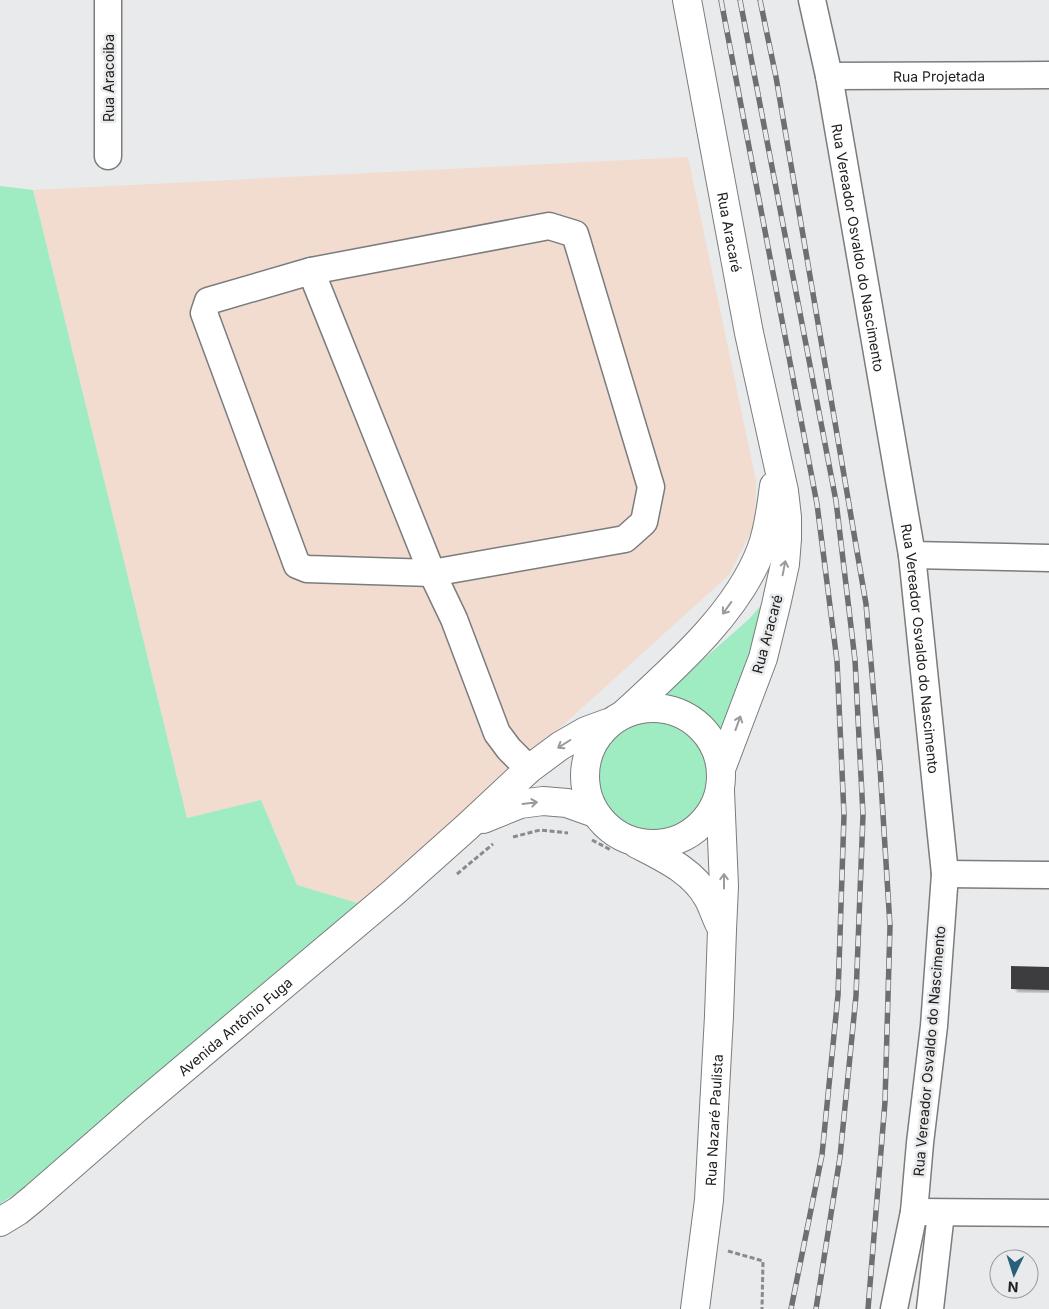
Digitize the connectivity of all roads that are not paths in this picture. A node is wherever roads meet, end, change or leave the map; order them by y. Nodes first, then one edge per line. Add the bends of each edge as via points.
1 (108, 0) edge
2 (687, 0) edge
3 (812, 0) edge
4 (1049, 75) edge
5 (829, 76) junction
6 (108, 156) dead end
7 (311, 271) junction
8 (778, 465) junction
9 (912, 555) junction
10 (1049, 558) edge
11 (432, 573) junction
12 (616, 718) junction
13 (529, 769) junction
14 (721, 780) junction
15 (595, 813) junction
16 (468, 826) junction
17 (623, 847) junction
18 (945, 874) junction
19 (1049, 875) edge
20 (722, 930) junction
21 (914, 1212) junction
22 (941, 1213) junction
23 (1049, 1213) edge
24 (0, 1222) edge
25 (895, 1304) edge
26 (695, 1309) edge
27 (930, 1309) edge

1 - 6 street, Rua Aracoiba
2 - 8 main road, Rua Aracaré via 749,333
3 - 5 street, Rua Vereador Osvaldo do Nascimento
4 - 5 street, Rua Projetada
5 - 9 street, Rua Vereador Osvaldo do Nascimento
7 - 11 street
7 - 11 street via 208,300 204,313 297,565 307,569
7 - 11 street via 549,226 575,234 651,487 644,522 625,538
8 -> 12 main road, Rua Aracaré via 761,550 744,584 696,645
14 -> 8 main road, Rua Aracaré via 763,658 785,564 787,517
9 - 10 street
9 - 18 street, Rua Vereador Osvaldo do Nascimento
11 - 13 street via 454,619 498,734
12 -> 13 main road, Avenida Antônio Fuga via 580,734
12 - 14 main road via 645,708 667,708 687,716 704,730 716,748
12 - 15 main road via 592,742 584,766 585,790
13 - 16 main road, Avenida Antônio Fuga
14 - 17 main road via 712,812 697,829 677,840
20 -> 14 main road, Rua Nazaré Paulista
16 -> 15 main road, Avenida Antônio Fuga via 520,804 567,803
15 - 17 main road
16 - 24 main road, Avenida Antônio Fuga via 34,1198
17 - 20 main road, Rua Nazaré Paulista via 670,861 684,871 708,898
18 - 19 street
18 - 21 street, Rua Vereador Osvaldo do Nascimento via 934,1026
20 - 26 main road, Rua Nazaré Paulista via 709,1200
21 - 22 street
21 - 25 street, Rua Vereador Osvaldo do Nascimento
22 - 23 street
22 - 27 street

